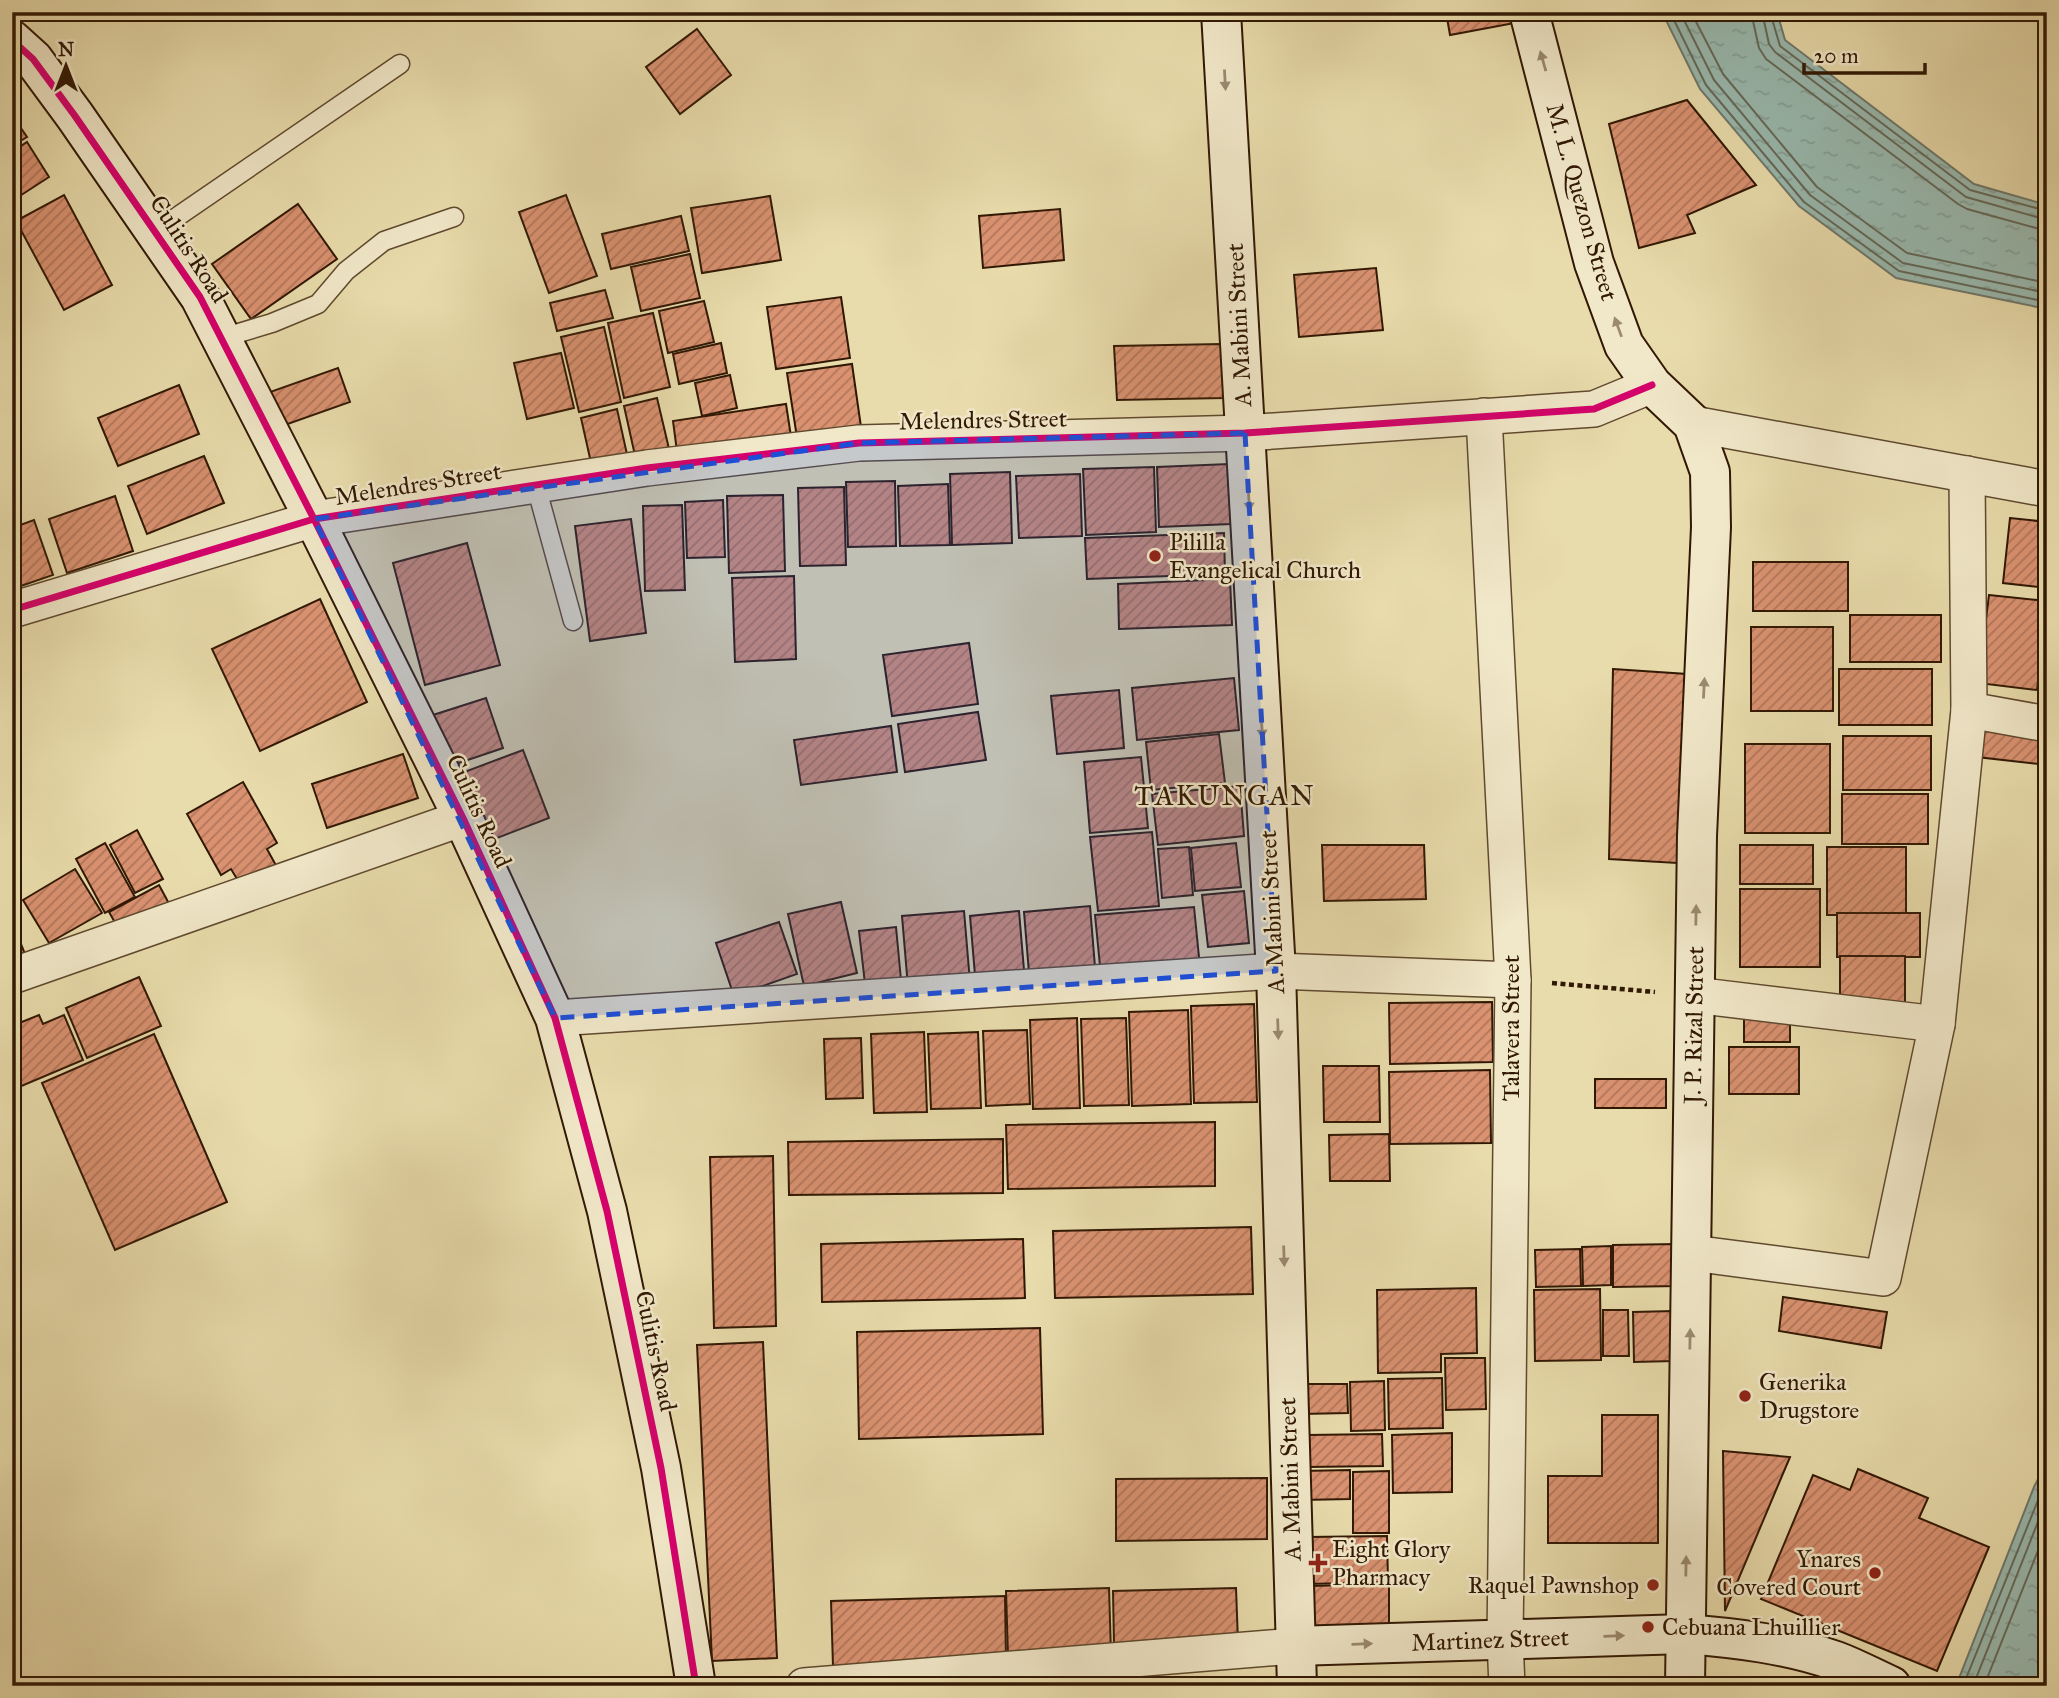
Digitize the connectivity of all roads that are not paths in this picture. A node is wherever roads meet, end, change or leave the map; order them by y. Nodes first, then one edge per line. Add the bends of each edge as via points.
1 (1221, 12) edge
2 (1529, 12) edge
3 (19, 56) edge
4 (400, 64) dead end
5 (454, 217) dead end
6 (155, 232) junction
7 (222, 338) junction
8 (1652, 385) junction
9 (1484, 416) junction
10 (1693, 424) junction
11 (1245, 433) junction
12 (1967, 474) junction
13 (536, 486) junction
14 (2047, 489) edge
15 (314, 519) junction
16 (12, 610) edge
17 (573, 621) dead end
18 (1969, 710) junction
19 (2047, 724) edge
20 (463, 818) junction
21 (1276, 971) junction
22 (12, 976) edge
23 (1513, 980) junction
24 (1694, 995) junction
25 (555, 1018) junction
26 (1937, 1024) junction
27 (1692, 1254) junction
28 (1685, 1634) junction
29 (1505, 1640) junction
30 (1294, 1646) junction
31 (696, 1686) edge
32 (804, 1686) edge
33 (1297, 1686) edge
34 (1507, 1686) edge
35 (1685, 1686) edge
36 (1891, 1686) edge

1 -> 11 main road, A. Mabini Street
8 -> 2 main road, M. L. Quezon Street via 1624,345 1594,262
3 - 6 main road, Culitis Road
4 - 6 lane
5 - 7 lane via 384,241 346,271 318,304
6 - 7 main road, Culitis Road
7 - 15 main road, Culitis Road
8 - 9 street, Melendres Street via 1594,409
8 - 10 main road, J. P. Rizal Street
9 - 11 street, Melendres Street
9 - 23 street, Talavera Street
10 - 12 street
24 -> 10 main road, J. P. Rizal Street via 1711,527 1710,472
11 - 13 street, Melendres Street via 859,443
11 -> 21 main road, A. Mabini Street
12 - 14 street
12 - 18 street
13 - 15 street, Melendres Street
13 - 17 lane
15 - 16 street, Melendres Street
15 - 20 main road, Culitis Road
18 - 19 street
18 - 26 street
20 - 22 street
20 - 25 main road, Culitis Road
21 - 23 street
21 - 25 street
21 -> 30 main road, A. Mabini Street
23 - 29 street, Talavera Street
24 - 26 street
24 - 27 main road, J. P. Rizal Street
25 - 31 main road, Culitis Road via 607,1211 661,1468
26 - 27 street via 1884,1278
28 -> 27 main road, J. P. Rizal Street
29 -> 28 main road, Martinez Street
28 - 35 main road, J. P. Rizal Street
28 - 36 main road, Martinez Street via 1787,1647 1837,1662
30 -> 29 main road, Martinez Street
29 - 34 street, Talavera Street
30 - 32 street
30 - 33 main road, A. Mabini Street

